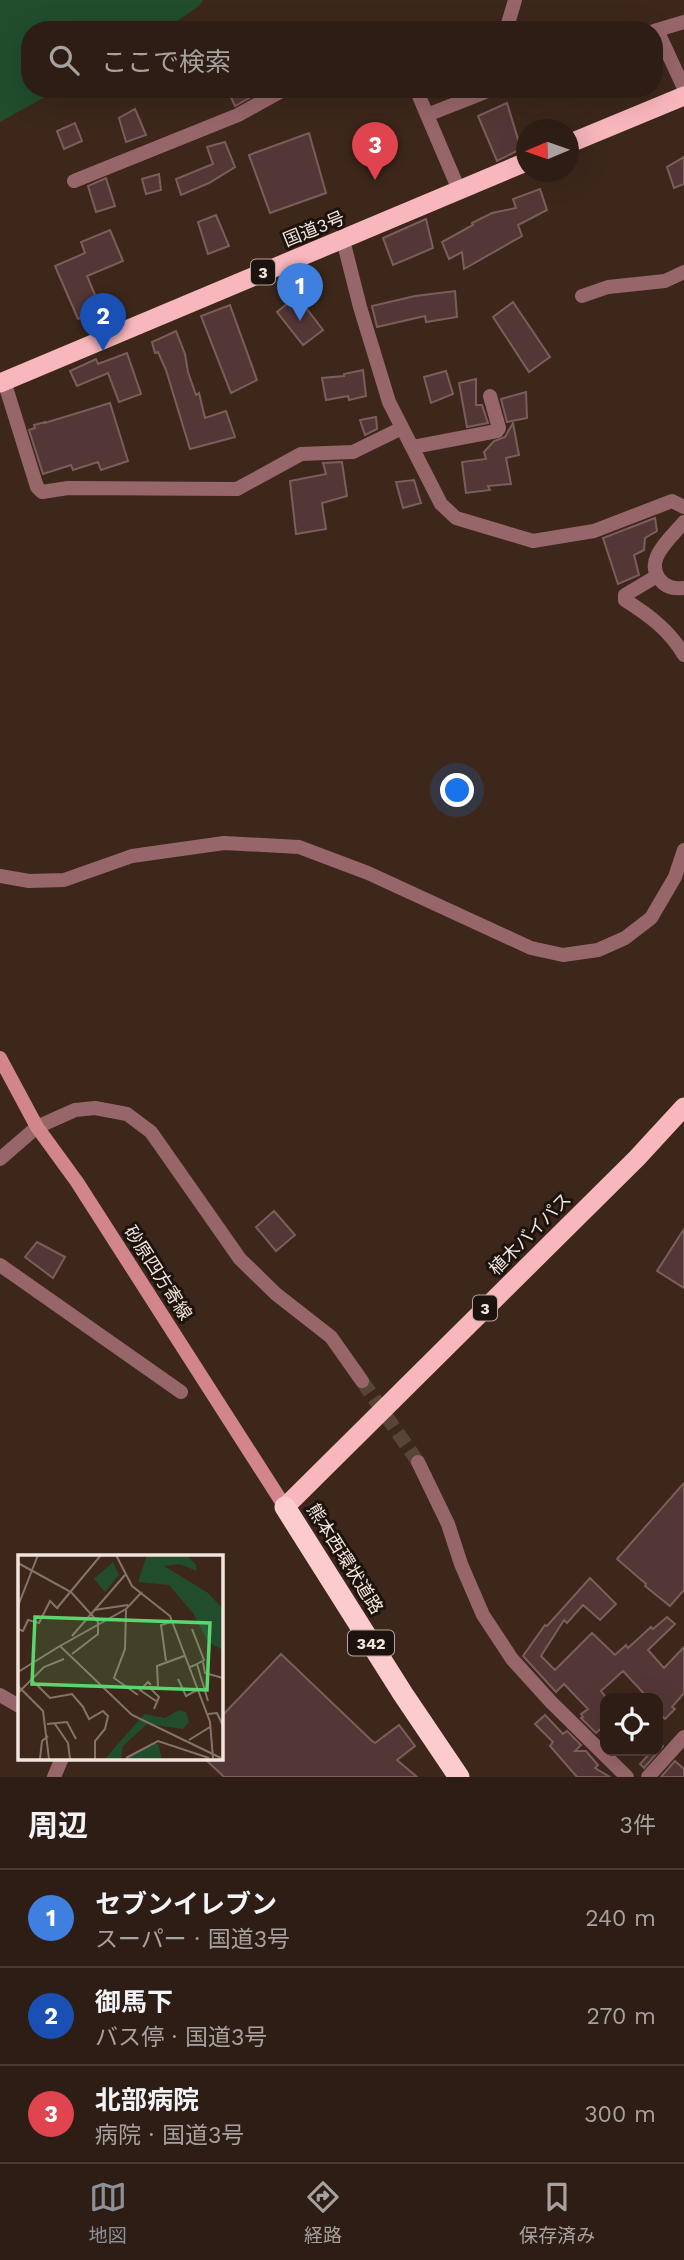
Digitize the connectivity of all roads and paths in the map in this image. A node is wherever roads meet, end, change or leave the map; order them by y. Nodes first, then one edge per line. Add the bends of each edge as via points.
1 (515, 0) edge
2 (509, 21) edge
3 (684, 22) edge
4 (663, 28) edge
5 (663, 44) edge
6 (684, 88) edge
7 (684, 96) edge
8 (269, 98) edge
9 (420, 98) edge
10 (470, 98) edge
11 (427, 115) junction
12 (579, 140) edge
13 (516, 167) edge
14 (74, 181) dead end
15 (459, 190) junction
16 (343, 240) junction
17 (684, 272) edge
18 (582, 296) dead end
19 (2, 382) edge
20 (490, 397) dead end
21 (402, 428) junction
22 (413, 447) junction
23 (684, 507) edge
24 (684, 522) edge
25 (657, 576) junction
26 (684, 588) edge
27 (684, 656) edge
28 (684, 850) edge
29 (0, 876) edge
30 (0, 1058) edge
31 (684, 1107) edge
32 (37, 1127) junction
33 (0, 1159) edge
34 (0, 1265) edge
35 (362, 1381) tunnel mouth
36 (181, 1392) dead end
37 (418, 1462) tunnel mouth
38 (285, 1507) junction
39 (0, 1695) edge
40 (18, 1705) edge
41 (684, 1737) edge
42 (62, 1759) edge
43 (54, 1777) edge
44 (459, 1777) edge
45 (627, 1777) edge
46 (648, 1777) edge

1 - 2 street
3 - 4 street
5 - 6 street
7 - 12 highway
8 - 14 street via 238,115
9 - 11 street
10 - 11 street
11 - 15 street
13 - 15 highway, 国道3号 / 3
15 - 16 highway, 国道3号 / 3
16 - 19 highway, 国道3号 / 3
16 - 21 street via 389,402
17 - 18 street via 665,282 608,287
19 - 21 street via 42,492 68,488 237,489 302,454 352,452
20 - 22 street via 497,431
21 - 22 street
22 - 23 street via 441,504 456,518 533,541 594,531 672,501
24 - 25 street via 654,560
25 - 26 street via 666,586
25 - 27 street via 625,595 625,600 664,628
28 - 29 street via 675,877 651,918 625,938 598,950 563,955 531,948 368,873 299,847 224,844 132,856 64,880
30 - 32 main road, 砂原四方寄線 / 342
31 - 38 highway, 植木バイパス / 3
32 - 33 street
32 - 35 street via 75,1110 95,1108 127,1114 151,1132 240,1259 331,1337
32 - 38 main road, 砂原四方寄線 / 342
34 - 36 street
37 - 45 street via 483,1615 512,1659
38 - 44 highway, 熊本西環状道路 / 342
39 - 40 street
41 - 46 street
42 - 43 street

